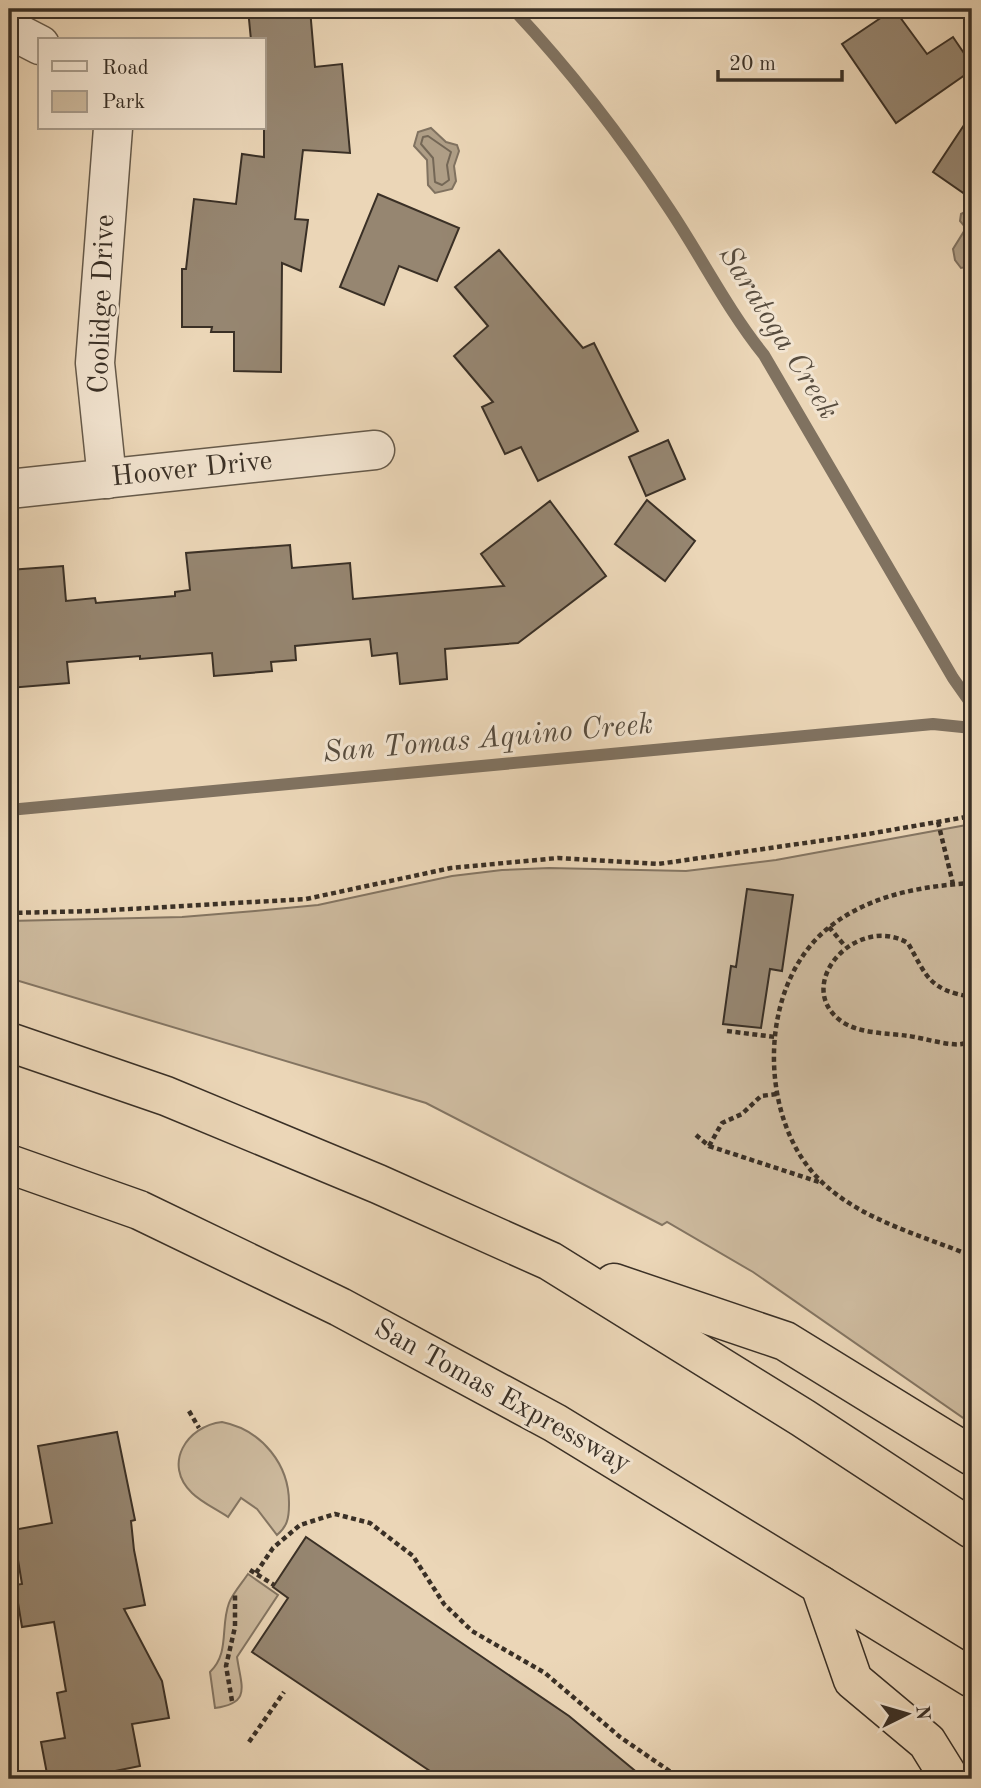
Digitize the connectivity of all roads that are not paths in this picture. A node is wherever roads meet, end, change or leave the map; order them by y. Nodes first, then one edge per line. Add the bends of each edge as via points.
1 (9, 29) edge
2 (38, 44) edge
3 (113, 130) edge
4 (375, 450) dead end
5 (107, 479) junction
6 (9, 489) edge
7 (9, 1042) edge
8 (9, 1164) edge
9 (550, 1261) junction
10 (972, 1456) edge
11 (972, 1529) edge
12 (820, 1585) junction
13 (972, 1678) edge
14 (950, 1779) edge

1 - 2 street
3 - 5 street, Coolidge Drive via 95,363
4 - 5 street, Hoover Drive
5 - 6 street, Hoover Drive
7 - 9 highway via 166,1096
8 - 12 highway, San Tomas Expressway via 139,1210 340,1307 555,1423
9 - 10 highway via 785,1341
9 - 11 highway
12 - 13 highway, San Tomas Expressway
12 - 14 highway via 853,1680 927,1742

